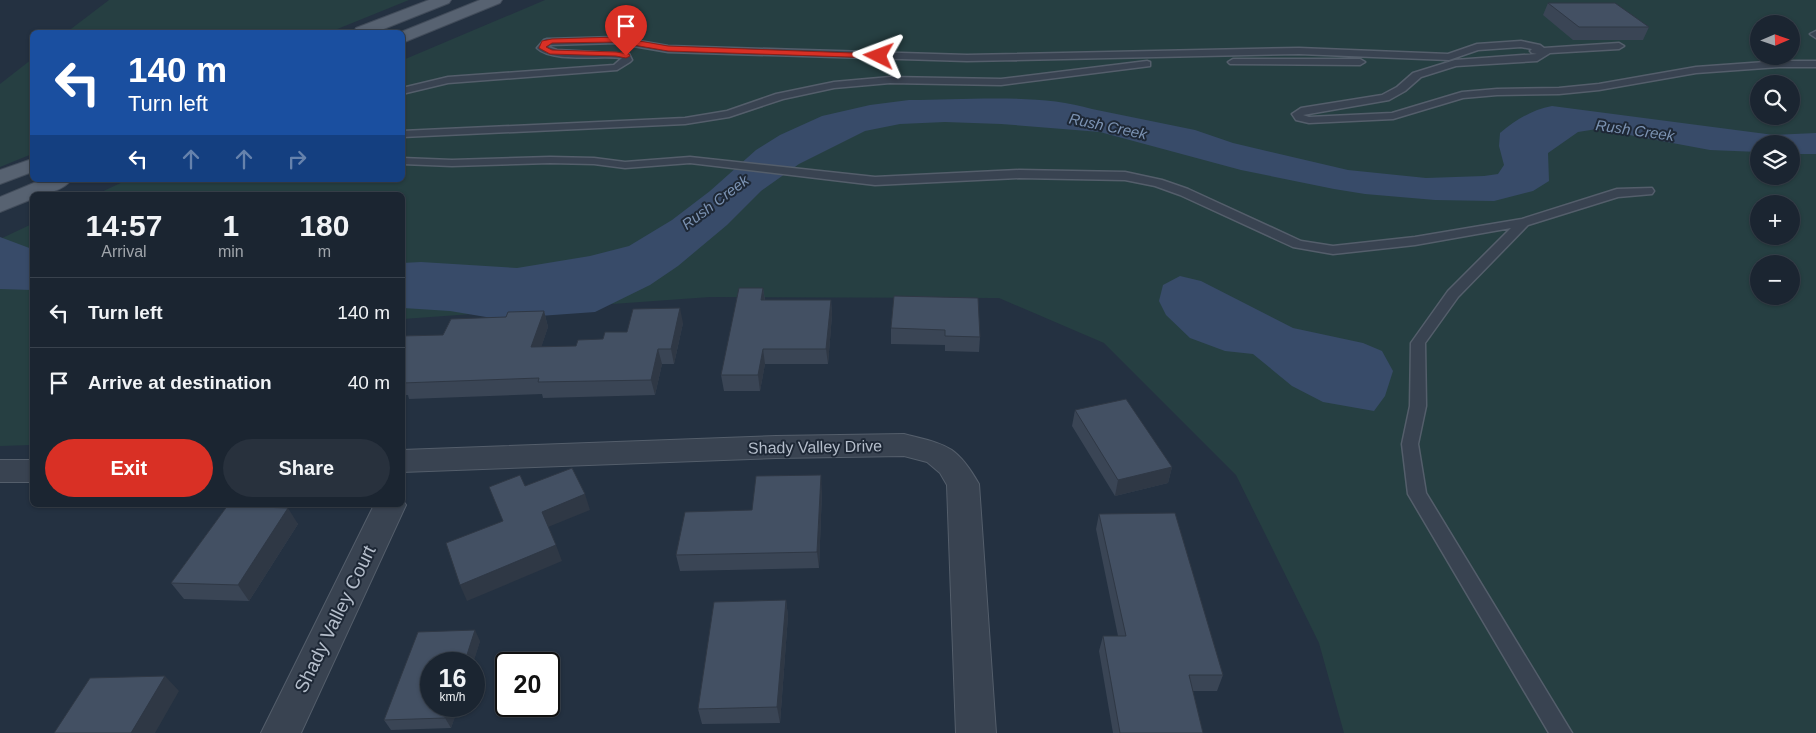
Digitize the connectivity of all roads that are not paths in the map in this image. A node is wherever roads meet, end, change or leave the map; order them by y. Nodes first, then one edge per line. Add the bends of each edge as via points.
1 (443, 0) edge
2 (494, 0) edge
3 (367, 30) edge
4 (405, 37) edge
5 (1619, 46) edge
6 (1542, 50) junction
7 (1816, 64) edge
8 (405, 90) edge
9 (405, 134) edge
10 (405, 161) edge
11 (30, 166) edge
12 (0, 178) edge
13 (55, 182) edge
14 (1648, 191) dead end
15 (30, 192) edge
16 (31, 192) edge
17 (2, 204) edge
18 (1524, 222) junction
19 (406, 467) edge
20 (30, 470) edge
21 (0, 471) edge
22 (389, 507) edge
23 (280, 733) edge
24 (976, 733) edge
25 (1561, 733) edge

1 - 3 main road
2 - 4 main road
5 - 6 lane
6 - 7 lane via 1545,53 1537,58 1455,63 1417,75 1385,98 1301,111 1298,116 1309,120 1393,116 1462,95 1559,91 1696,70
6 - 8 lane via 1521,44 1477,47 1448,57 1299,51 967,58 668,49 616,40 563,40 547,42 542,48 571,54 616,54 626,56 627,60 608,69 448,80
6 - 9 lane via 1403,62 1172,62 1000,82 890,80 825,87 780,96 729,114 684,121
10 - 18 lane via 550,160 625,165 697,161 875,180 1019,174 1125,176 1184,192 1298,244 1333,250
11 - 12 main road
13 - 16 main road
14 - 18 lane via 1617,193
15 - 17 main road
18 - 25 lane via 1453,294 1418,343 1418,406 1410,444 1417,494
19 - 24 street, Shady Valley Drive via 776,447 904,445 937,454 951,465 963,484
20 - 21 street
22 - 23 street, Shady Valley Court

